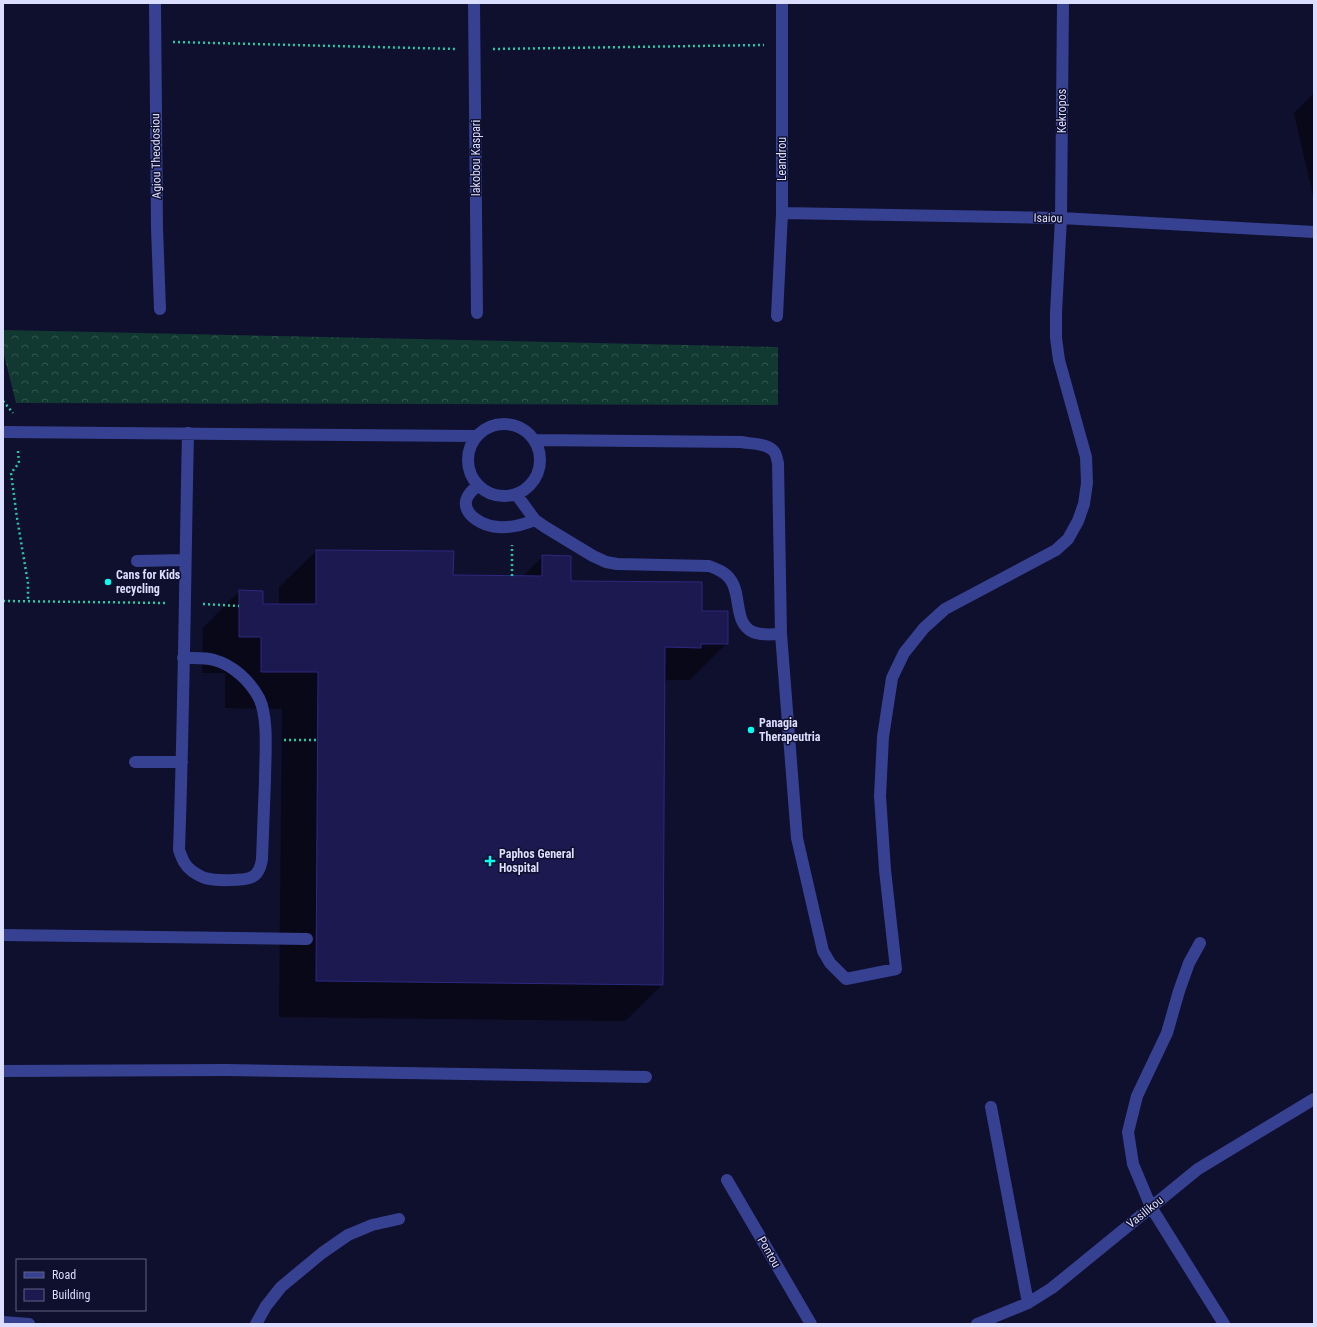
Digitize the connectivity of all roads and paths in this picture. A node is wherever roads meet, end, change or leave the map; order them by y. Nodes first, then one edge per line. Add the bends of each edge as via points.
1 (155, 3) edge
2 (474, 3) edge
3 (782, 3) edge
4 (1063, 3) edge
5 (170, 42) dead end
6 (782, 44) junction
7 (475, 49) junction
8 (782, 213) junction
9 (1061, 218) junction
10 (1314, 232) edge
11 (160, 309) dead end
12 (477, 313) dead end
13 (777, 316) dead end
14 (3, 401) edge
15 (3, 432) edge
16 (17, 432) junction
17 (188, 433) junction
18 (476, 436) junction
19 (534, 440) junction
20 (478, 486) junction
21 (516, 494) junction
22 (535, 520) junction
23 (513, 527) junction
24 (185, 560) junction
25 (137, 561) dead end
26 (512, 576) dead end
27 (3, 601) edge
28 (28, 602) junction
29 (184, 603) junction
30 (239, 606) dead end
31 (781, 634) junction
32 (184, 658) junction
33 (266, 740) junction
34 (318, 740) dead end
35 (135, 762) dead end
36 (182, 762) junction
37 (3, 935) edge
38 (307, 939) dead end
39 (1200, 943) dead end
40 (3, 1071) edge
41 (646, 1077) dead end
42 (1314, 1099) edge
43 (991, 1106) dead end
44 (727, 1180) dead end
45 (1151, 1207) junction
46 (399, 1219) dead end
47 (1028, 1303) junction
48 (3, 1322) edge
49 (29, 1324) edge
50 (256, 1324) edge
51 (811, 1324) edge
52 (978, 1324) edge
53 (1224, 1324) edge

1 - 11 street, Agiou Theodosiou
2 - 7 street, Iakobou Kaspari
3 - 6 street, Leandrou
4 - 9 street, Kekropos
5 - 7 path
6 - 7 path
6 - 8 street, Leandrou
7 - 12 street, Iakobou Kaspari
8 - 9 street, Isaiou
8 - 13 street, Leandrou
9 - 10 street, Isaiou
9 - 31 street, Kekropos via 1056,338 1059,360 1086,457 1087,483 1084,504 1068,539 1056,550 945,608 924,628 904,653 892,678 883,737 880,796 896,969 846,979 830,963 823,951 797,838
14 - 16 path via 16,416
15 - 16 street
16 - 17 street
16 - 28 path via 19,463 11,473 28,583
17 - 18 street
17 - 24 street
18 - 19 street via 494,424 506,423 527,431
18 - 20 street via 469,448 467,462 470,474
19 - 21 street via 540,456 538,474 532,484
19 - 31 street via 741,442 768,447 775,453 778,463
20 - 21 street via 489,493 503,496
20 - 23 street via 466,500 469,514 489,526
21 - 22 street
22 - 23 street
22 - 31 street via 606,562 709,566 719,570 734,586 741,619 745,626 762,634
23 - 26 path
24 - 25 street
24 - 29 street
27 - 28 path
28 - 29 path
29 - 30 path
29 - 32 street
32 - 33 street via 213,659 238,672 259,699
32 - 36 street
33 - 34 path
33 - 36 street via 261,867 253,877 244,880 205,878 183,862 178,850
35 - 36 street
37 - 38 street
39 - 45 street via 1189,963 1167,1033 1137,1096 1128,1132 1133,1164
40 - 41 street via 226,1070
42 - 45 street, Vasilikou via 1198,1169
43 - 47 street
44 - 51 street, Pontou
45 - 47 street, Vasilikou via 1068,1276
45 - 53 street
46 - 50 street via 372,1225 348,1235 322,1253 281,1287
47 - 52 street, Vasilikou
48 - 49 street

